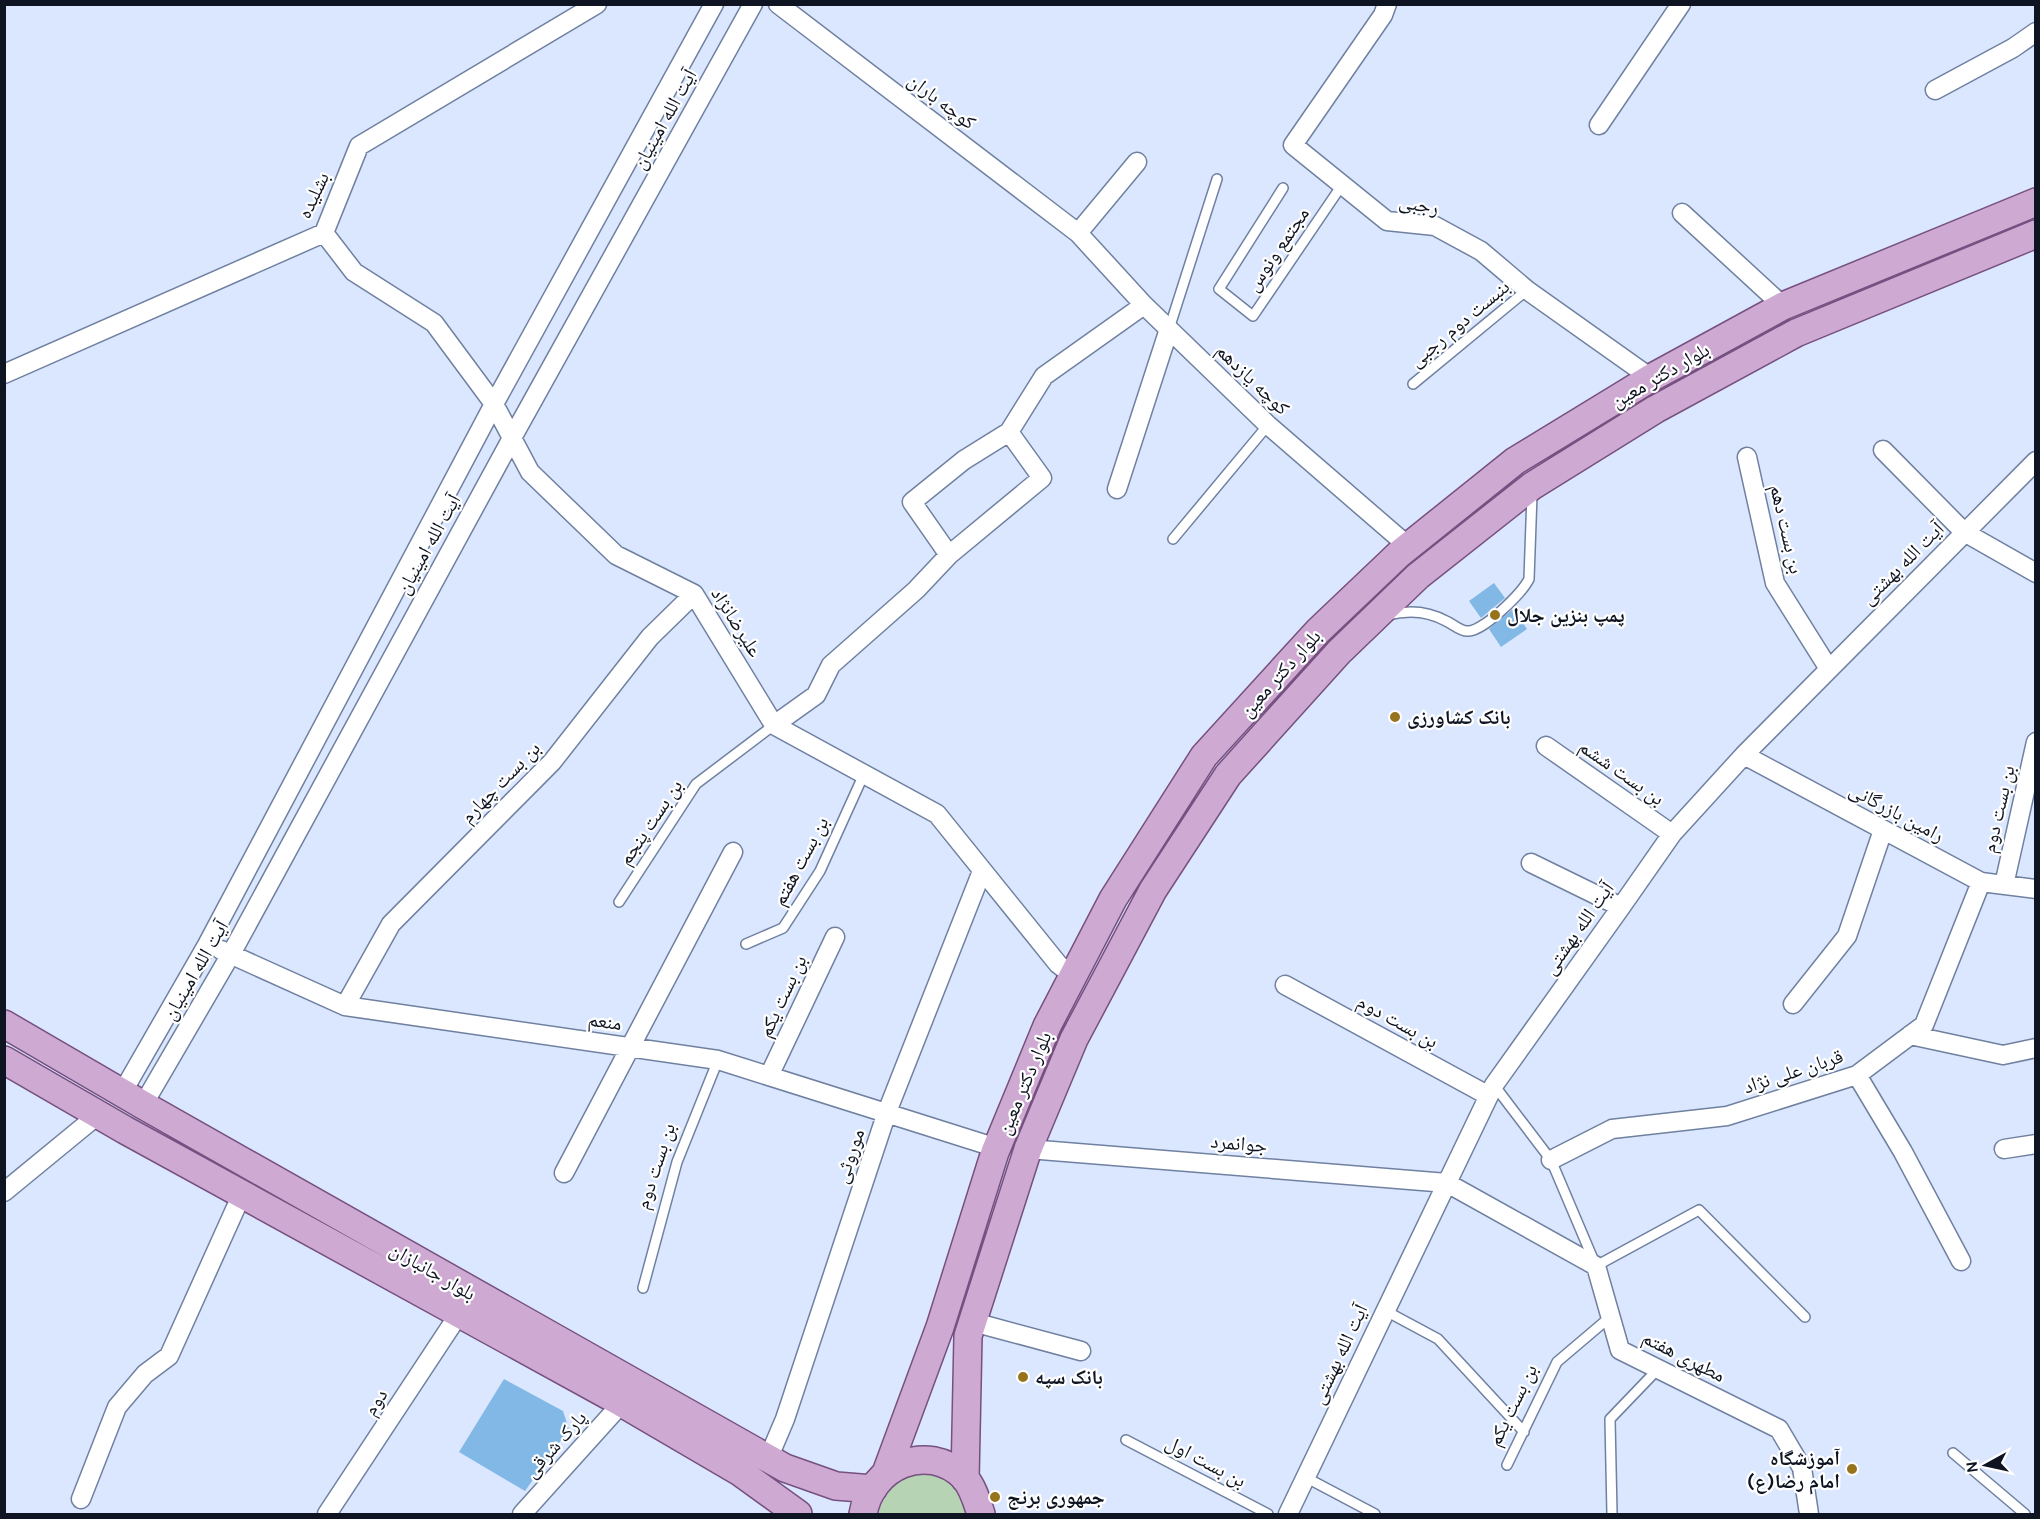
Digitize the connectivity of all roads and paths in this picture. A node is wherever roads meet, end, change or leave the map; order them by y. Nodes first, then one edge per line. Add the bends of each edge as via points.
1 (597, 4) edge
2 (714, 4) edge
3 (753, 4) edge
4 (778, 4) edge
5 (1387, 4) edge
6 (1681, 4) edge
7 (2036, 32) edge
8 (1935, 90) dead end
9 (1599, 125) dead end
10 (1137, 162) dead end
11 (1217, 179) dead end
12 (1342, 185) junction
13 (1283, 188) dead end
14 (2036, 202) edge
15 (1682, 213) dead end
16 (324, 233) junction
17 (1078, 233) junction
18 (2036, 234) edge
19 (1527, 290) junction
20 (1144, 305) junction
21 (1783, 306) junction
22 (1169, 329) junction
23 (4, 374) edge
24 (1651, 378) junction
25 (1413, 384) dead end
26 (494, 404) junction
27 (1268, 425) junction
28 (1010, 432) junction
29 (512, 438) junction
30 (1884, 450) dead end
31 (1747, 457) dead end
32 (2036, 461) edge
33 (1532, 486) junction
34 (1117, 489) dead end
35 (1963, 530) junction
36 (1173, 539) dead end
37 (1408, 546) junction
38 (949, 555) junction
39 (2036, 573) edge
40 (694, 594) junction
41 (1374, 619) junction
42 (1829, 669) junction
43 (774, 725) junction
44 (2036, 742) edge
45 (1546, 746) dead end
46 (1744, 755) junction
47 (864, 774) junction
48 (1883, 830) junction
49 (1672, 834) junction
50 (733, 852) dead end
51 (1531, 862) dead end
52 (982, 872) junction
53 (1981, 882) junction
54 (2004, 885) junction
55 (2036, 889) edge
56 (619, 902) dead end
57 (1621, 907) junction
58 (835, 937) dead end
59 (746, 944) dead end
60 (207, 945) junction
61 (231, 954) junction
62 (1072, 975) junction
63 (1286, 985) dead end
64 (1793, 1004) dead end
65 (345, 1006) junction
66 (4, 1024) edge
67 (1910, 1035) junction
68 (629, 1047) junction
69 (2036, 1048) edge
70 (4, 1059) edge
71 (718, 1060) junction
72 (1857, 1075) junction
73 (769, 1076) junction
74 (1492, 1091) junction
75 (132, 1099) junction
76 (887, 1112) junction
77 (99, 1114) junction
78 (2036, 1144) edge
79 (997, 1148) junction
80 (1028, 1149) junction
81 (2004, 1149) dead end
82 (1551, 1160) junction
83 (564, 1173) dead end
84 (1446, 1183) junction
85 (4, 1192) edge
86 (242, 1194) junction
87 (1961, 1261) dead end
88 (1596, 1266) junction
89 (643, 1288) dead end
90 (1384, 1310) junction
91 (459, 1314) junction
92 (1611, 1317) junction
93 (1805, 1317) dead end
94 (973, 1322) junction
95 (1081, 1351) dead end
96 (1658, 1369) junction
97 (629, 1394) junction
98 (1524, 1432) junction
99 (1126, 1440) dead end
100 (1953, 1453) dead end
101 (768, 1459) junction
102 (1508, 1466) dead end
103 (1305, 1477) junction
104 (965, 1479) junction
105 (879, 1481) junction
106 (81, 1499) dead end
107 (327, 1515) edge
108 (522, 1515) edge
109 (798, 1515) edge
110 (863, 1515) edge
111 (981, 1515) edge
112 (1268, 1515) edge
113 (1288, 1515) edge
114 (1375, 1515) edge
115 (1612, 1515) edge
116 (1809, 1515) edge
117 (2025, 1515) edge

1 - 16 street, بشلیده via 359,146
2 - 26 street, آیت الله امینیان
3 - 29 street, آیت الله امینیان
4 - 17 street, کوچه باران
5 - 12 street, رجبی via 1293,145
6 - 9 street
7 - 8 street
10 - 17 street
11 - 22 lane
12 - 13 lane, مجتمع ونوس via 1253,316 1219,289
12 - 19 street, رجبی via 1388,221 1435,226 1481,251
14 - 21 main road, بلوار دکتر معین
15 - 21 street
16 - 23 street, بشلیده
16 - 26 street, علیرضانژاد via 354,272 434,323
17 - 20 street, کوچه یازدهم
18 - 33 main road, بلوار دکتر معین via 1796,333 1656,409
19 - 24 street, رجبی
19 - 25 lane, بنبست دوم رجبی
20 - 22 street, کوچه یازدهم
20 - 28 street via 1044,376
21 - 24 main road, بلوار دکتر معین
22 - 27 street, کوچه یازدهم
22 - 34 street
24 - 37 main road, بلوار دکتر معین via 1515,461
26 - 29 street, علیرضانژاد
26 - 60 street, آیت الله امینیان
27 - 36 lane
27 - 37 street, کوچه یازدهم
28 - 38 street via 1042,478
28 - 38 street via 964,460 912,502
29 - 40 street, علیرضانژاد via 530,472 616,555
29 - 61 street, آیت الله امینیان
30 - 35 street
31 - 42 street, بن بست دهم via 1774,583
32 - 35 street, آیت الله بهشتی
33 - 41 main road, بلوار دکتر معین via 1418,576
33 - 41 lane via 1529,579 1523,591 1495,615 1475,631 1465,632 1422,612 1400,612
35 - 39 street
35 - 42 street, آیت الله بهشتی
37 - 62 main road, بلوار دکتر معین via 1318,631 1204,756 1113,899
38 - 43 street via 916,590 831,664 816,695
40 - 43 street, علیرضانژاد
40 - 65 street, بن بست چهارم via 650,637 552,762 391,924
41 - 80 main road, بلوار دکتر معین via 1339,652 1228,775 1153,890 1074,1039
42 - 46 street, آیت الله بهشتی
43 - 47 street
43 - 56 lane, بن بست پنجم via 696,784
44 - 54 street, بن بست دوم
45 - 49 street, بن بست ششم
46 - 48 street, رامین بازرگانی
46 - 49 street, آیت الله بهشتی
47 - 52 street via 938,814
47 - 59 lane, بن بست هفتم via 820,871 783,928
48 - 53 street, رامین بازرگانی
48 - 64 street via 1847,936
49 - 57 street, آیت الله بهشتی
50 - 68 street
51 - 57 street
52 - 62 street via 1058,964
52 - 76 street, موروثی
53 - 54 street, رامین بازرگانی
53 - 67 street, قربان علی نژاد via 1924,1025
54 - 55 street, رامین بازرگانی
57 - 74 street, آیت الله بهشتی
58 - 73 street, بن بست یکم
60 - 61 street, منعم
60 - 75 street, آیت الله امینیان
61 - 65 street, منعم
61 - 75 street, آیت الله امینیان
62 - 79 main road, بلوار دکتر معین
63 - 74 street, بن بست دوم
65 - 68 street, منعم
66 - 75 main road, بلوار جانبازان
67 - 69 street via 2003,1055
67 - 72 street, قربان علی نژاد
68 - 71 street, منعم
68 - 83 street
70 - 77 main road, بلوار جانبازان
71 - 73 street, منعم
71 - 89 lane, بن بست دوم via 677,1162
72 - 82 street, قربان علی نژاد via 1727,1116 1612,1129
72 - 87 street
73 - 76 street, منعم
74 - 82 lane
74 - 84 street, آیت الله بهشتی
75 - 97 main road, بلوار جانبازان
76 - 79 street, منعم
76 - 101 street, موروثی
77 - 85 street
77 - 86 main road, بلوار جانبازان
78 - 81 street
79 - 105 main road, بلوار دکتر معین via 940,1327
80 - 84 street, جوانمرد
80 - 94 main road, بلوار دکتر معین
82 - 88 lane
84 - 88 street
84 - 90 street, آیت الله بهشتی
86 - 91 main road, بلوار جانبازان
86 - 106 street via 169,1356 145,1374 117,1407
88 - 92 street, مطهری هفتم
88 - 93 lane via 1699,1210
90 - 98 lane via 1438,1339
90 - 103 street, آیت الله بهشتی
91 - 97 main road, بلوار جانبازان
91 - 107 street, دوم
92 - 96 street, مطهری هفتم via 1620,1350
92 - 98 lane, بن بست یکم via 1557,1362
94 - 95 street
94 - 104 main road, بلوار دکتر معین via 968,1336
96 - 115 lane via 1610,1419
96 - 116 street, مطهری هفتم via 1779,1429 1802,1468
97 - 101 main road, بلوار جانبازان
97 - 108 street, پارک شرقی
97 - 109 main road, بلوار جانبازان
98 - 102 lane, بن بست یکم
99 - 112 lane, بن بست اول
100 - 117 lane
101 - 105 main road, بلوار جانبازان via 836,1486
103 - 113 street, آیت الله بهشتی
103 - 114 lane
104 - 105 main road via 948,1465 927,1459 905,1461
104 - 111 main road
105 - 110 main road, بلوار دکتر معین

